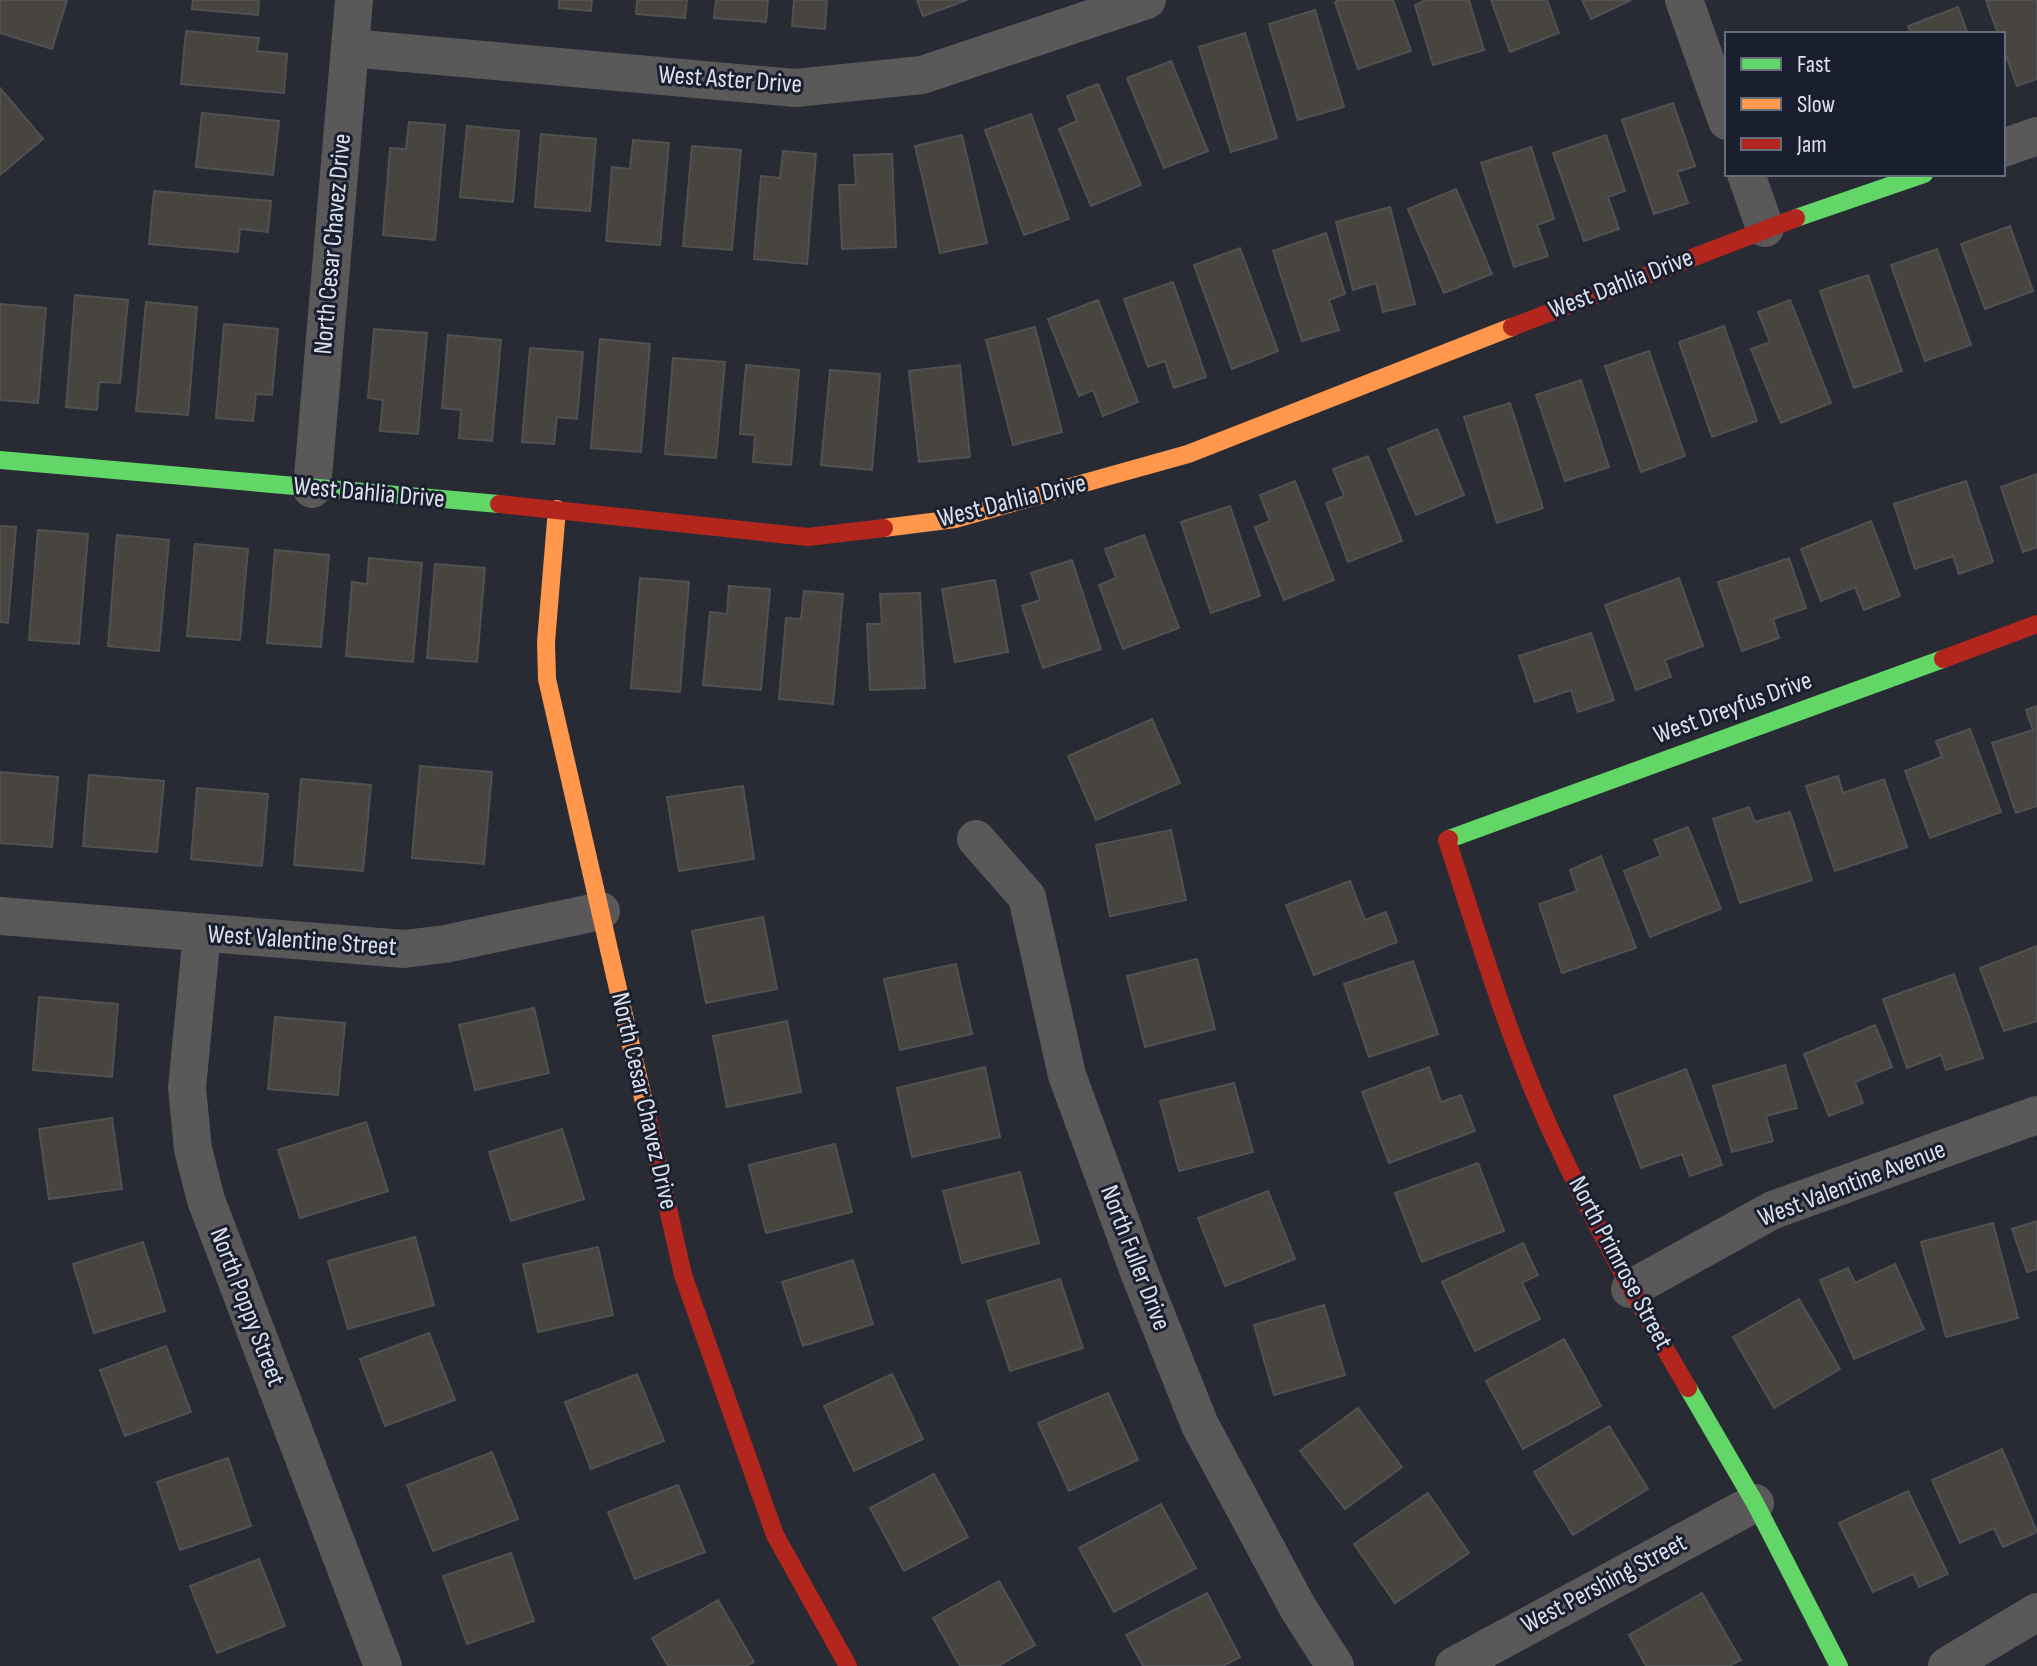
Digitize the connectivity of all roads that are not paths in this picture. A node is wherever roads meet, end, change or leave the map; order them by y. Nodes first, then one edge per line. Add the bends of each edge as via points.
1 (354, 0) edge
2 (1147, 0) edge
3 (1684, 0) edge
4 (350, 48) junction
5 (1725, 115) edge
6 (2037, 136) edge
7 (2005, 147) edge
8 (1747, 176) edge
9 (1918, 176) edge
10 (1765, 228) junction
11 (0, 460) edge
12 (312, 489) junction
13 (557, 509) junction
14 (2037, 624) edge
15 (976, 839) dead end
16 (1447, 840) joint
17 (601, 911) junction
18 (0, 916) edge
19 (202, 933) junction
20 (2037, 1115) edge
21 (1630, 1289) junction
22 (1755, 1503) junction
23 (2037, 1612) edge
24 (383, 1666) edge
25 (848, 1666) edge
26 (1335, 1666) edge
27 (1454, 1666) edge
28 (1839, 1666) edge
29 (1947, 1666) edge

1 - 4 street, North Cesar Chavez Drive
2 - 4 street, West Aster Drive via 922,75 795,88
3 - 5 street
4 - 12 street, North Cesar Chavez Drive
6 - 7 street
8 - 10 street
9 - 10 street, West Dahlia Drive
10 - 13 street, West Dahlia Drive via 1188,454 955,519 808,537
11 - 12 street, West Dahlia Drive
12 - 13 street, West Dahlia Drive
13 - 17 street, North Cesar Chavez Drive via 547,679
14 - 16 street, West Dreyfus Drive
15 - 26 street, North Fuller Drive via 1027,897 1067,1075 1200,1425
16 - 21 street, North Primrose Street via 1511,1033 1551,1131
17 - 19 street, West Valentine Street via 404,949
17 - 25 street, North Cesar Chavez Drive via 683,1275 775,1535
18 - 19 street, West Valentine Street
19 - 24 street, North Poppy Street via 187,1088 193,1149 206,1200
20 - 21 street, West Valentine Avenue via 1773,1210
21 - 22 street, North Primrose Street
22 - 27 street, West Pershing Street
22 - 28 street, North Primrose Street
23 - 29 street

